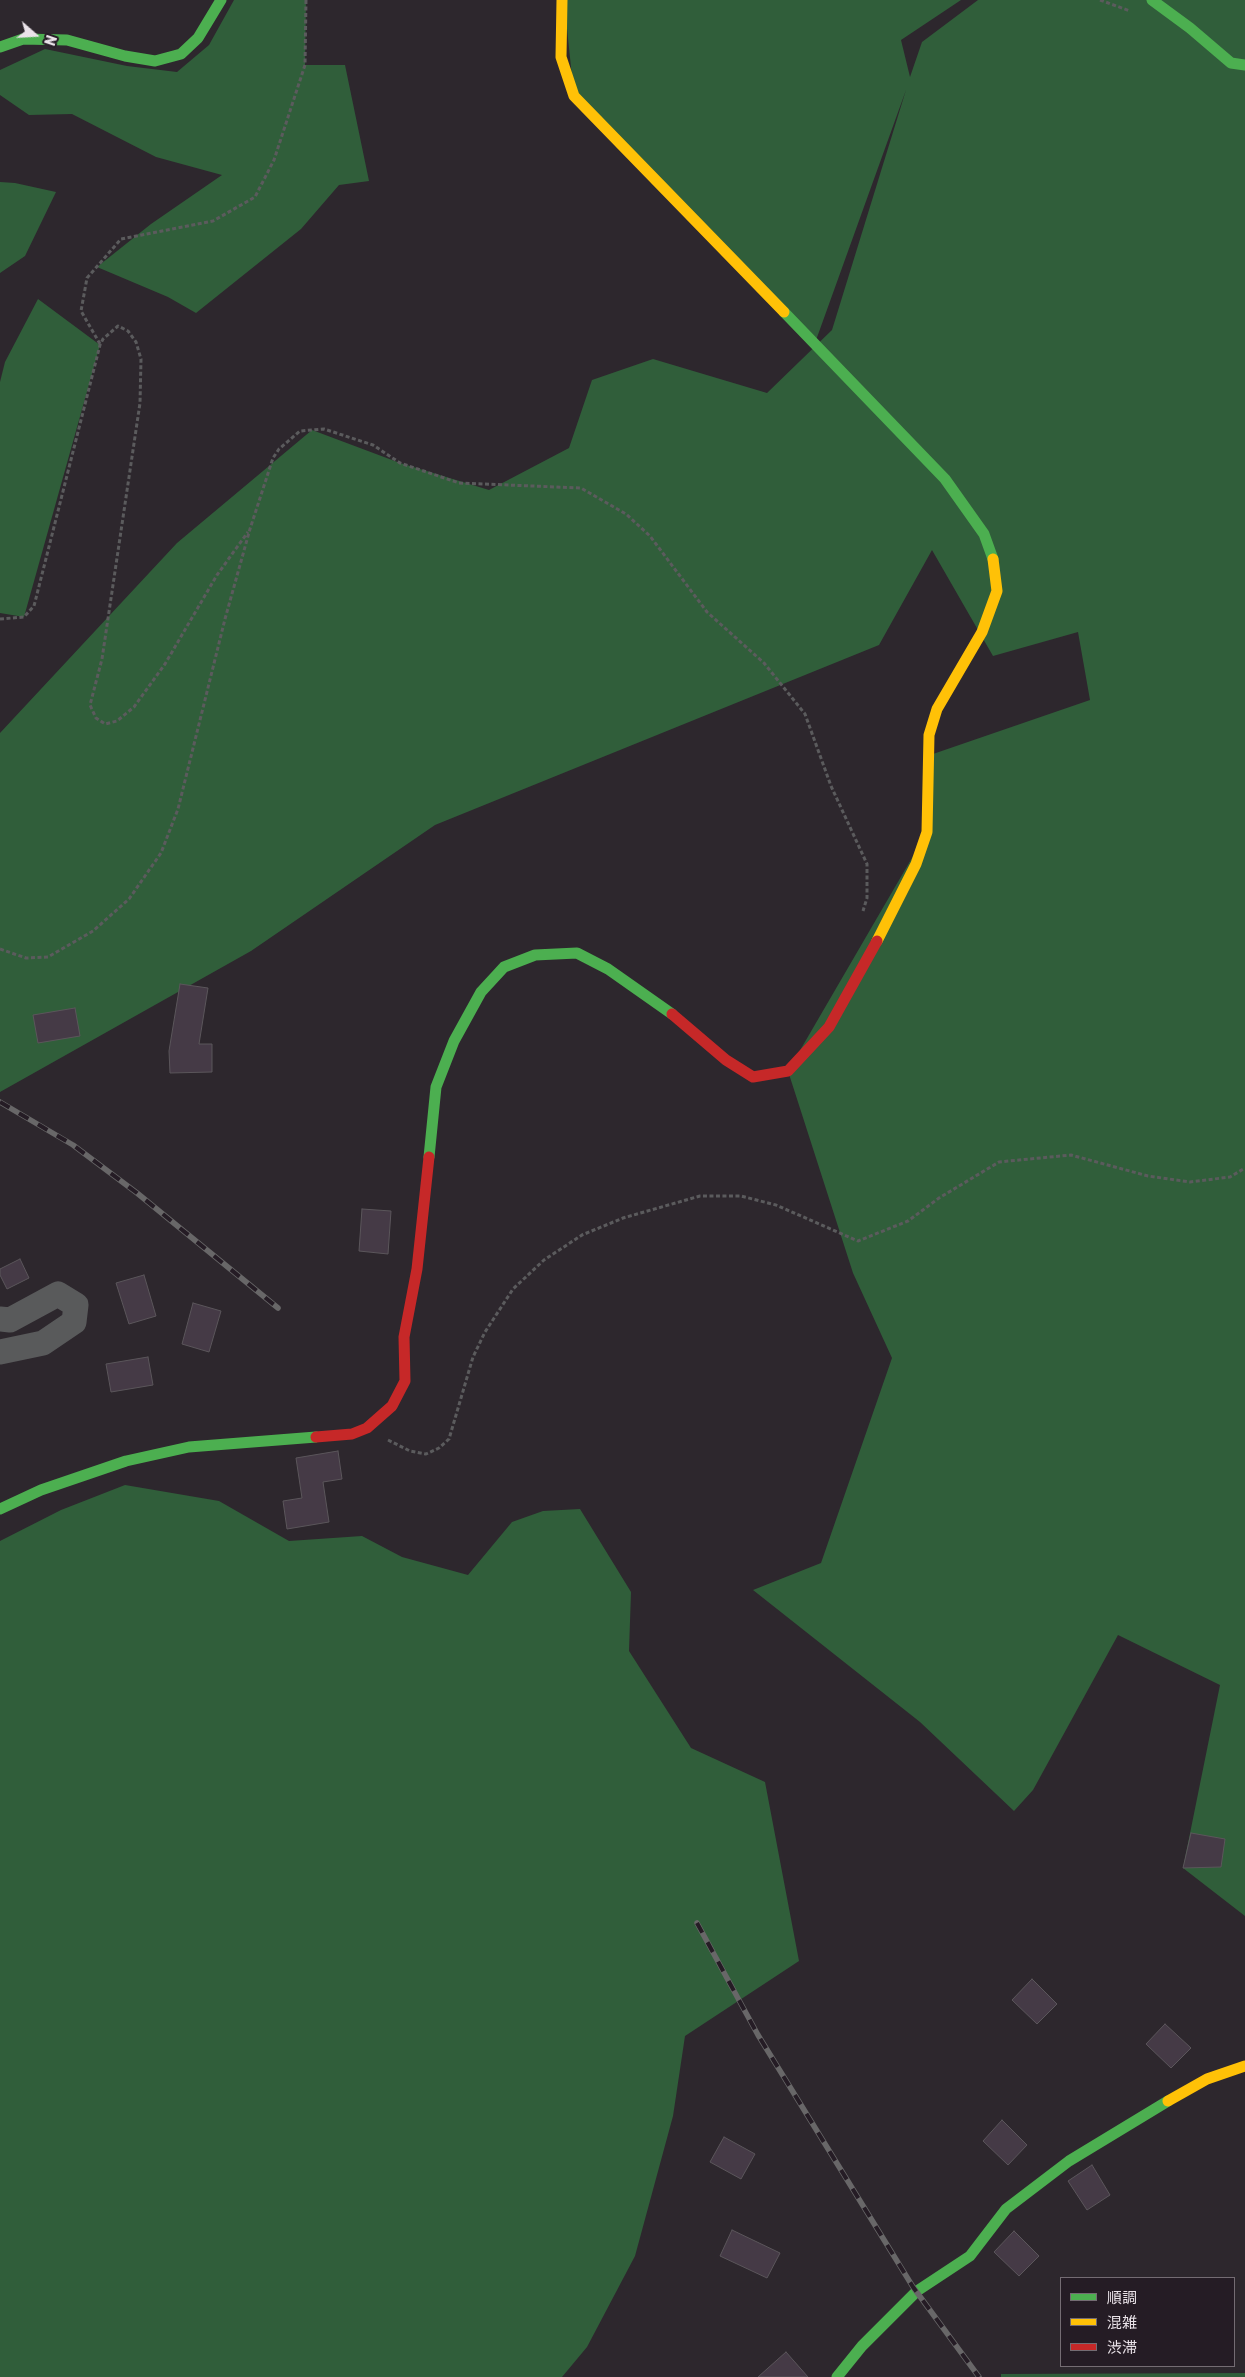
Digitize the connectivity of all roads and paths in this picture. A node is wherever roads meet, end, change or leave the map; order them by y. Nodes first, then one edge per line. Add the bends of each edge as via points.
1 (221, 0) edge
2 (306, 0) edge
3 (562, 0) edge
4 (1152, 0) edge
5 (0, 47) edge
6 (1245, 65) edge
7 (100, 345) junction
8 (250, 529) junction
9 (0, 619) edge
10 (861, 917) dead end
11 (0, 949) edge
12 (1245, 1168) edge
13 (0, 1319) edge
14 (0, 1352) edge
15 (367, 1428) junction
16 (0, 1509) edge
17 (1245, 2066) edge
18 (837, 2377) edge

1 - 5 street via 198,38 181,54 156,62 67,40 23,39
2 - 7 path via 305,65 274,160 255,197 213,221 121,239 87,278 81,311
3 - 15 street via 561,56 574,96 945,479 984,534 995,565 997,591 982,632 937,709 929,735 927,832 916,864 829,1027 788,1072 753,1077 726,1060 666,1008 608,969 577,953 535,955 504,967 481,992 454,1041 436,1087 417,1269 404,1338 405,1381 392,1406
4 - 6 street via 1231,63
7 - 8 path via 103,338 118,326 128,331 136,342 141,359 140,403 122,532 102,659 90,705 96,718 105,724 117,721 134,707 166,664 217,575
7 - 9 path via 34,606 24,617
8 - 10 path via 273,458 279,449 300,431 324,429 373,445 400,463 459,484 581,488 626,514 650,536 707,612 764,662 805,714 831,786 867,864 867,898
8 - 11 path via 178,809 161,853 129,899 93,931 48,957 26,958
12 - 15 path via 1230,1177 1190,1182 1148,1176 1071,1155 999,1162 946,1193 908,1221 858,1240 776,1204 741,1196 700,1196 623,1218 574,1240 544,1260 513,1289 473,1357 450,1439 426,1454 410,1451
13 - 14 street via 10,1320 58,1294 76,1305 74,1322 43,1343
15 - 16 street via 352,1434 189,1447 126,1461 41,1490
17 - 18 street via 1207,2079 1136,2120 1069,2161 1006,2209 970,2256 917,2292 862,2346

